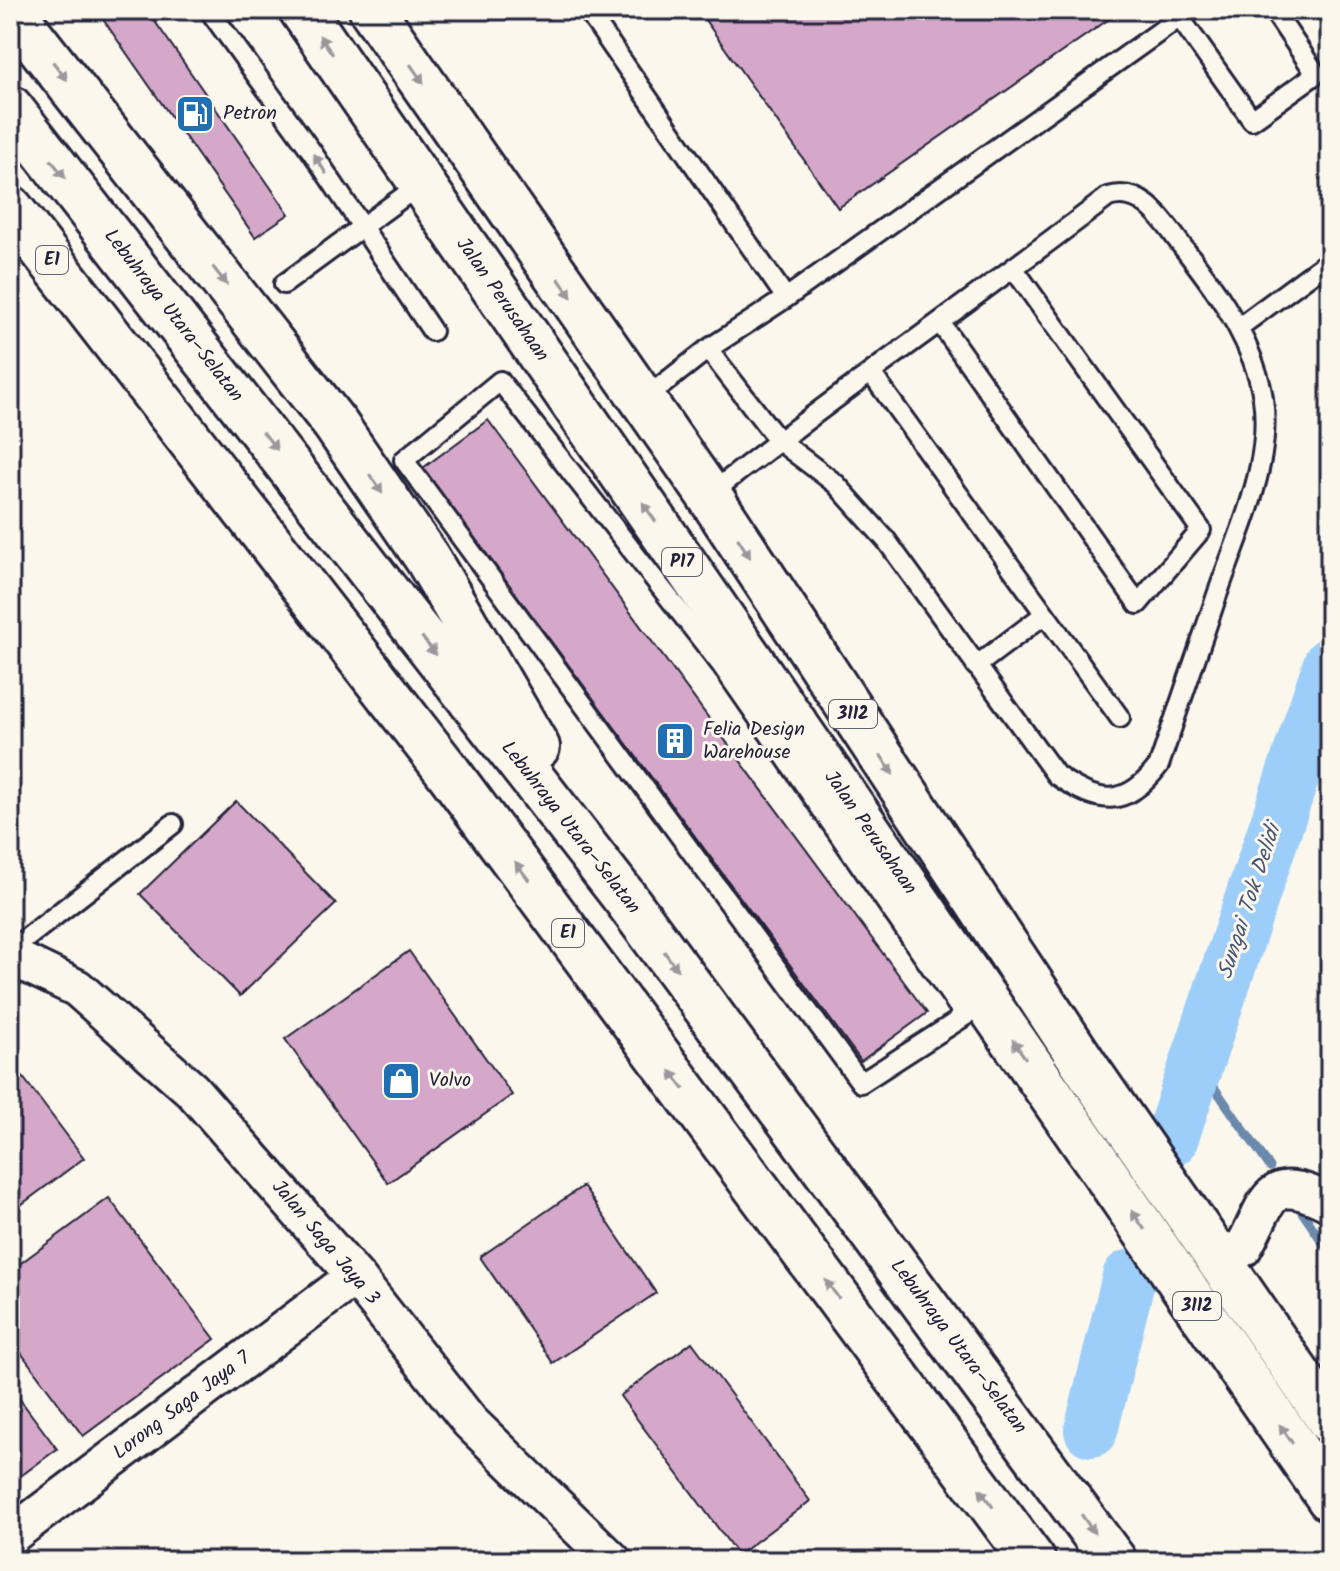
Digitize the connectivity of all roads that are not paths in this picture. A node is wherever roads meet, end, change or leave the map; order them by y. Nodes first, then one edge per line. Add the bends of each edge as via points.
1 (11, 10) edge
2 (209, 10) edge
3 (302, 10) edge
4 (372, 10) edge
5 (587, 10) edge
6 (1273, 10) edge
7 (1185, 14) edge
8 (10, 108) edge
9 (422, 183) junction
10 (10, 208) edge
11 (363, 229) junction
12 (1330, 260) edge
13 (1014, 269) junction
14 (284, 284) dead end
15 (786, 298) junction
16 (941, 324) junction
17 (1238, 328) junction
18 (432, 331) dead end
19 (708, 349) junction
20 (871, 373) junction
21 (643, 400) junction
22 (778, 440) junction
23 (709, 495) junction
24 (1045, 614) junction
25 (732, 658) junction
26 (976, 666) junction
27 (1120, 718) dead end
28 (173, 824) dead end
29 (625, 898) junction
30 (10, 954) edge
31 (1064, 1113) joint
32 (1330, 1203) edge
33 (1207, 1243) junction
34 (355, 1276) junction
35 (1330, 1421) edge
36 (1330, 1499) edge
37 (10, 1536) edge
38 (613, 1561) edge
39 (1033, 1561) edge
40 (1114, 1561) edge

1 -> 29 main road via 335,424 427,558
11 -> 2 lane
9 -> 3 main road, Jalan Perusahaan / P17
4 -> 21 main road, 3112
5 - 15 lane
6 - 7 lane via 1316,74 1252,120
7 - 15 lane
8 -> 29 main road, Lebuhraya Utara–Selatan
9 - 11 lane
25 -> 9 main road, Jalan Perusahaan / P17
39 -> 10 main road, E1 via 440,761
11 - 14 lane
11 - 18 lane
12 - 17 lane
13 - 16 lane
13 - 16 lane via 1201,530 1138,604
13 - 17 lane via 1108,197 1131,193 1179,242
15 - 19 lane
16 - 20 lane
17 - 26 lane via 1259,376 1263,443 1258,470 1159,765 1145,784 1116,796 1082,793 1048,765
19 - 21 lane
19 - 22 lane
20 - 22 lane
20 - 24 lane
21 - 23 main road, 3112
22 - 23 lane
22 - 26 lane via 856,505
23 -> 33 main road, 3112
24 - 26 lane
24 - 27 lane
25 - 25 lane via 500,381 404,460 861,1083 965,1016
31 -> 25 main road, Jalan Perusahaan / P17
28 - 30 lane
29 -> 40 main road, Lebuhraya Utara–Selatan
30 - 34 street, Jalan Saga Jaya 3 via 77,988 192,1090
36 -> 31 main road, Jalan Perusahaan / 3112
32 - 33 street via 1289,1189 1264,1203 1243,1248 1229,1253
33 - 35 main road, 3112
34 - 37 street, Lorong Saga Jaya 7
34 - 38 street, Jalan Saga Jaya 3 via 470,1422

